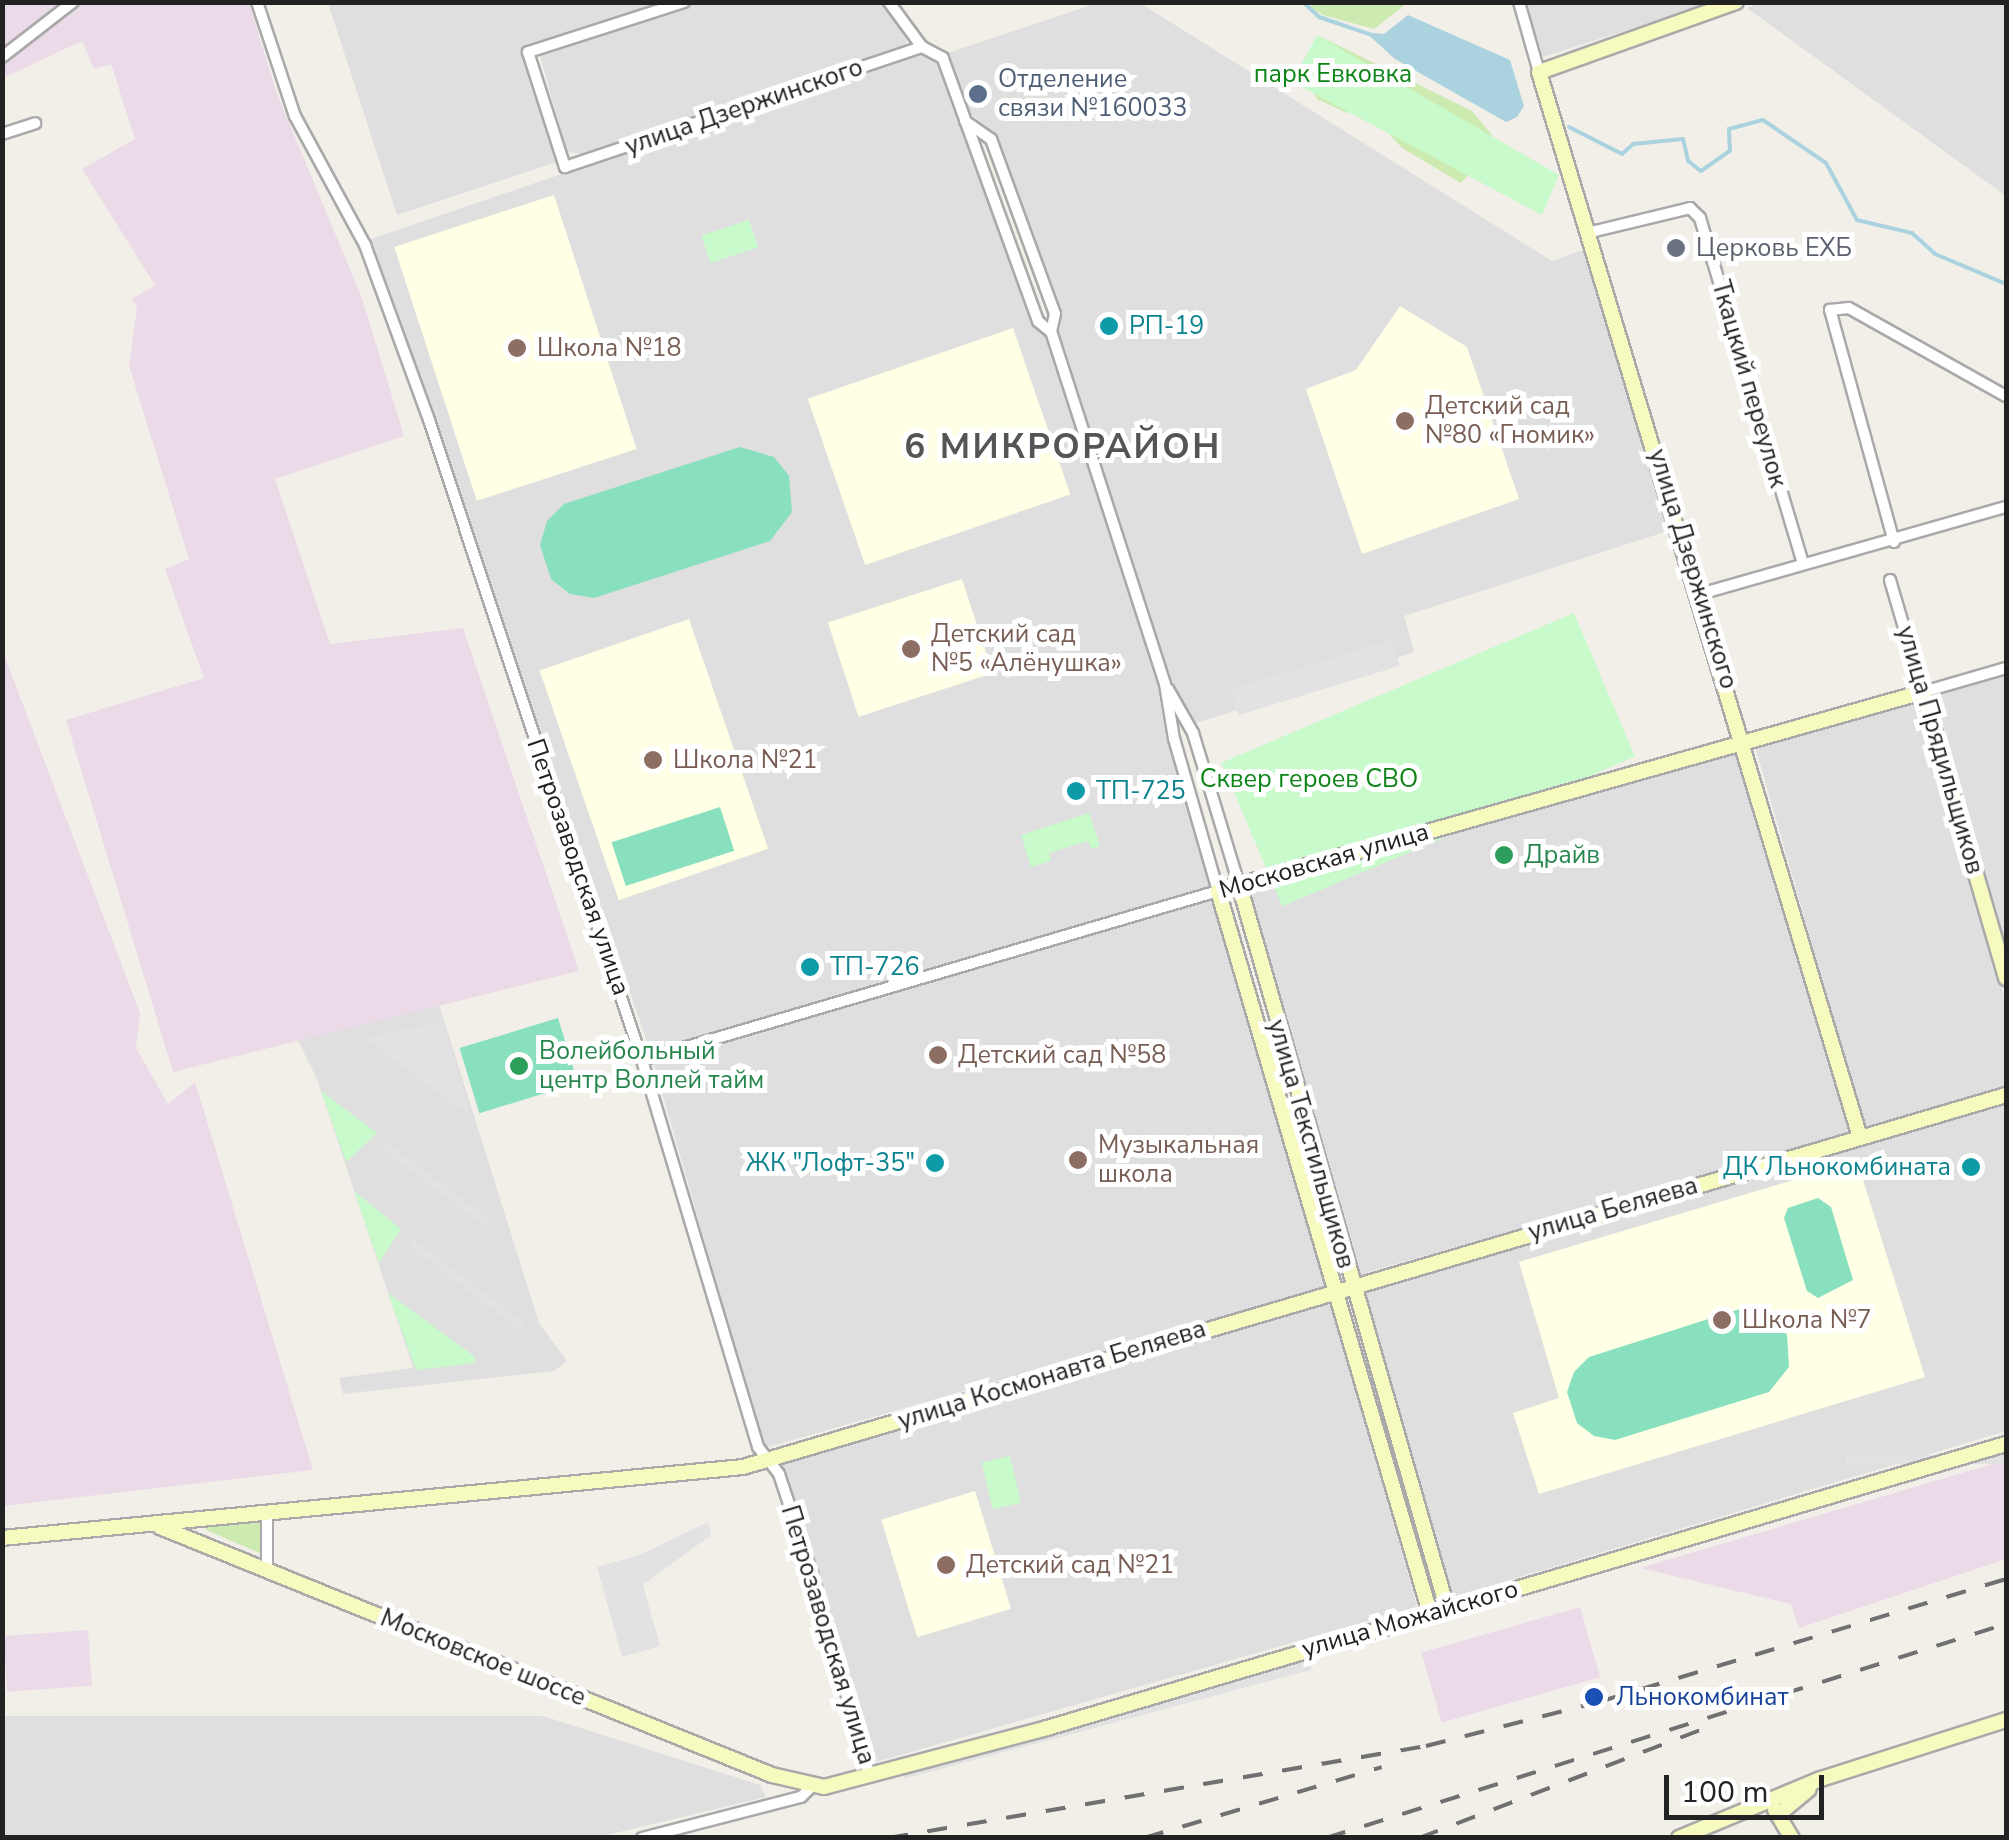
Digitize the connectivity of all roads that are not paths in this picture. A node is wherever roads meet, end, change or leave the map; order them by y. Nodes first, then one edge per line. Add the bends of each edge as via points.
1 (73, 2) edge
2 (272, 2) edge
3 (684, 2) edge
4 (890, 2) edge
5 (1519, 2) edge
6 (1736, 2) edge
7 (258, 6) edge
8 (922, 47) junction
9 (2, 57) edge
10 (1540, 72) junction
11 (965, 120) junction
12 (35, 124) dead end
13 (2, 134) edge
14 (1591, 232) junction
15 (1051, 332) junction
16 (2006, 396) edge
17 (2006, 507) edge
18 (1894, 542) junction
19 (1803, 564) junction
20 (1890, 580) dead end
21 (1700, 594) junction
22 (2006, 668) edge
23 (1166, 684) junction
24 (1923, 692) junction
25 (1193, 734) junction
26 (1174, 739) junction
27 (1746, 742) junction
28 (1239, 884) junction
29 (1218, 891) junction
30 (2006, 978) edge
31 (642, 1060) junction
32 (2006, 1094) edge
33 (1860, 1137) junction
34 (1351, 1285) junction
35 (1335, 1290) junction
36 (2006, 1444) edge
37 (769, 1460) junction
38 (267, 1514) junction
39 (155, 1525) junction
40 (2, 1538) edge
41 (267, 1570) junction
42 (1447, 1608) junction
43 (1430, 1613) junction
44 (2006, 1720) edge
45 (870, 1776) junction
46 (1821, 1780) junction
47 (812, 1786) junction
48 (1769, 1801) junction
49 (1778, 1815) junction
50 (642, 1838) edge
51 (1679, 1838) edge
52 (1792, 1838) edge

1 - 9 street
2 - 7 street
3 - 8 street, улица Дзержинского via 528,52 566,168
4 - 8 street, улица Текстильщиков
5 - 10 street, улица Дзержинского
6 - 10 street
7 - 31 street, Петрозаводская улица via 295,116 365,245
8 - 11 street, улица Текстильщиков via 944,58
10 - 14 street, улица Дзержинского
11 - 15 street, улица Текстильщиков via 1038,321
11 - 15 street, улица Текстильщиков via 991,139 1055,314
12 - 13 street
14 - 19 street, Ткацкий переулок via 1690,208 1700,218
14 - 21 street, улица Дзержинского
15 - 23 street, улица Текстильщиков
16 - 18 street via 1834,306 1831,324
17 - 18 street
18 - 19 street
19 - 21 street
20 - 24 street, улица Прядильщиков
21 - 27 street, улица Дзержинского
22 - 24 street, Московская улица
23 - 25 street, улица Текстильщиков
23 - 26 street, улица Текстильщиков
24 - 27 street, Московская улица
24 - 30 street, улица Прядильщиков
25 - 26 street
25 - 28 street, улица Текстильщиков
26 - 29 street, улица Текстильщиков
27 - 28 street, Московская улица
27 - 33 street, улица Дзержинского
28 - 29 street, Московская улица
28 - 34 street, улица Текстильщиков
29 - 31 street, Московская улица
29 - 35 street, улица Текстильщиков
31 - 37 street, Петрозаводская улица via 758,1447
32 - 33 street, улица Беляева
33 - 34 street, улица Беляева
34 - 35 street, улица Беляева
34 - 42 street, улица Текстильщиков
35 - 37 street, улица Космонавта Беляева
35 - 43 street, улица Текстильщиков
36 - 42 street, улица Можайского
37 - 38 street, Московское шоссе via 679,1476
37 - 45 street, Петрозаводская улица via 812,1574
38 - 39 street, Московское шоссе
38 - 41 street
39 - 40 street, Московское шоссе
39 - 41 street, Московское шоссе
41 - 47 street, Московское шоссе
42 - 43 street, улица Можайского
43 - 45 street, улица Можайского
44 - 46 street
45 - 47 street, улица Можайского
46 - 48 street
46 - 49 street
47 - 50 street via 800,1797
48 - 49 street
48 - 51 street
49 - 52 street

